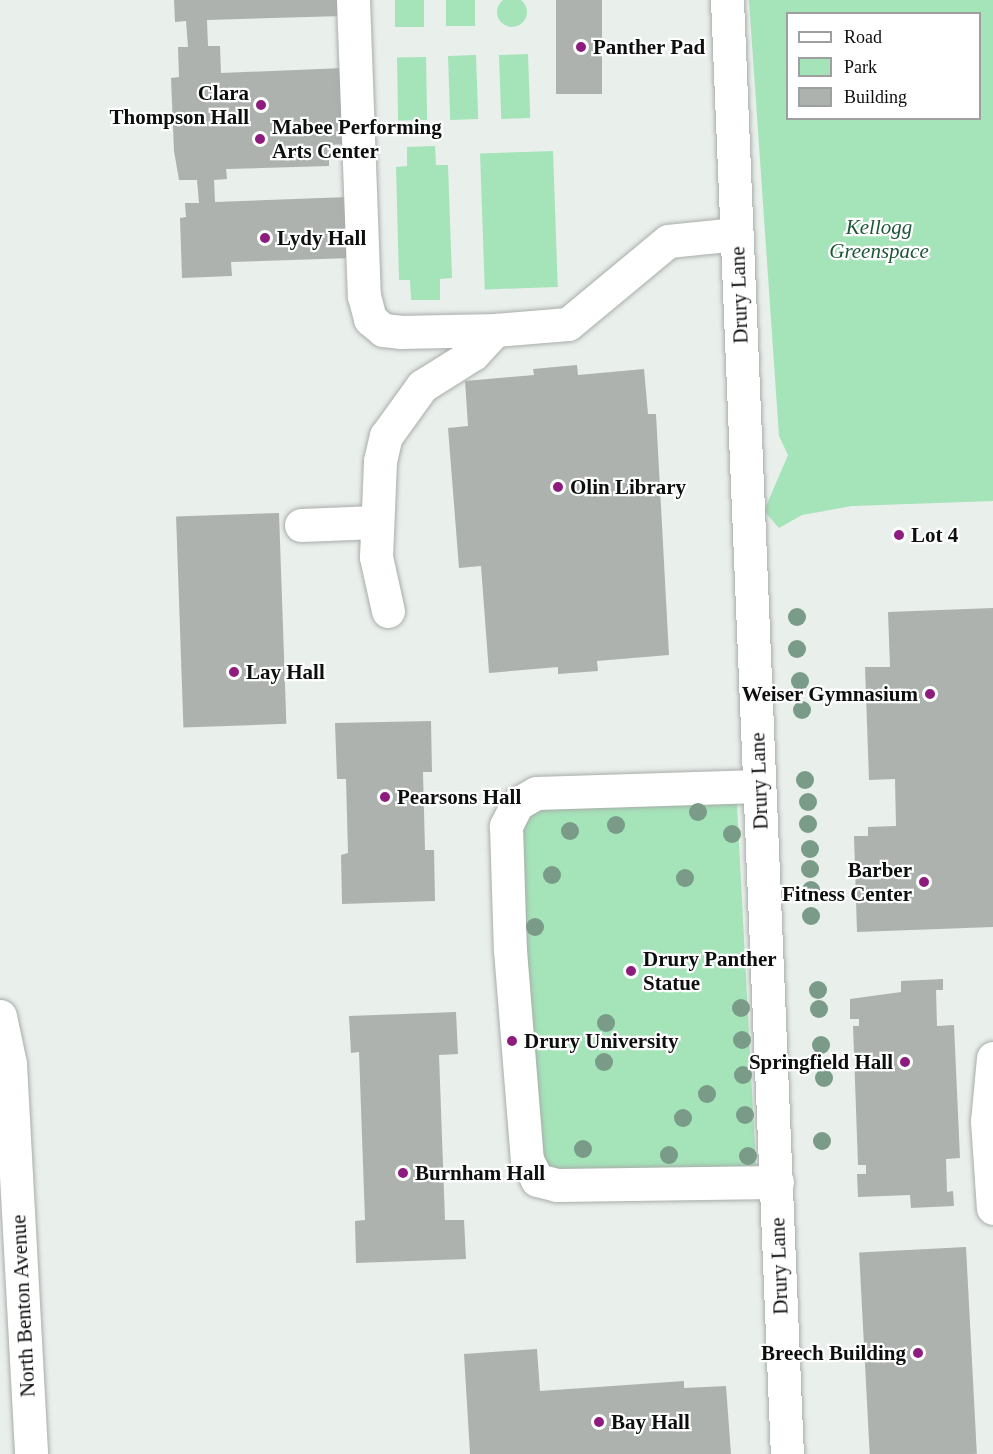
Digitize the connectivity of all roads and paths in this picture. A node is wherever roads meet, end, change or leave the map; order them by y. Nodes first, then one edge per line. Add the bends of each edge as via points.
1 (353, 0) edge
2 (727, 0) edge
3 (737, 234) junction
4 (495, 330) junction
5 (376, 522) junction
6 (301, 525) dead end
7 (388, 611) dead end
8 (759, 786) junction
9 (0, 1016) edge
10 (993, 1059) edge
11 (777, 1182) junction
12 (993, 1208) edge
13 (31, 1454) edge
14 (787, 1454) edge

1 - 4 street via 364,296 370,319 383,330 402,332
2 - 3 street, Drury Lane
3 - 4 street via 683,235 668,241 568,324
3 - 8 street, Drury Lane
4 - 5 street via 473,354 422,387 400,412 386,436 380,461
5 - 6 street
5 - 7 street via 376,557
8 - 11 street, Drury Lane
8 - 11 street via 536,793 517,804 507,826 510,950 527,1160 537,1180 557,1185
9 - 13 street, North Benton Avenue via 10,1064
10 - 12 street via 987,1120
11 - 14 street, Drury Lane

